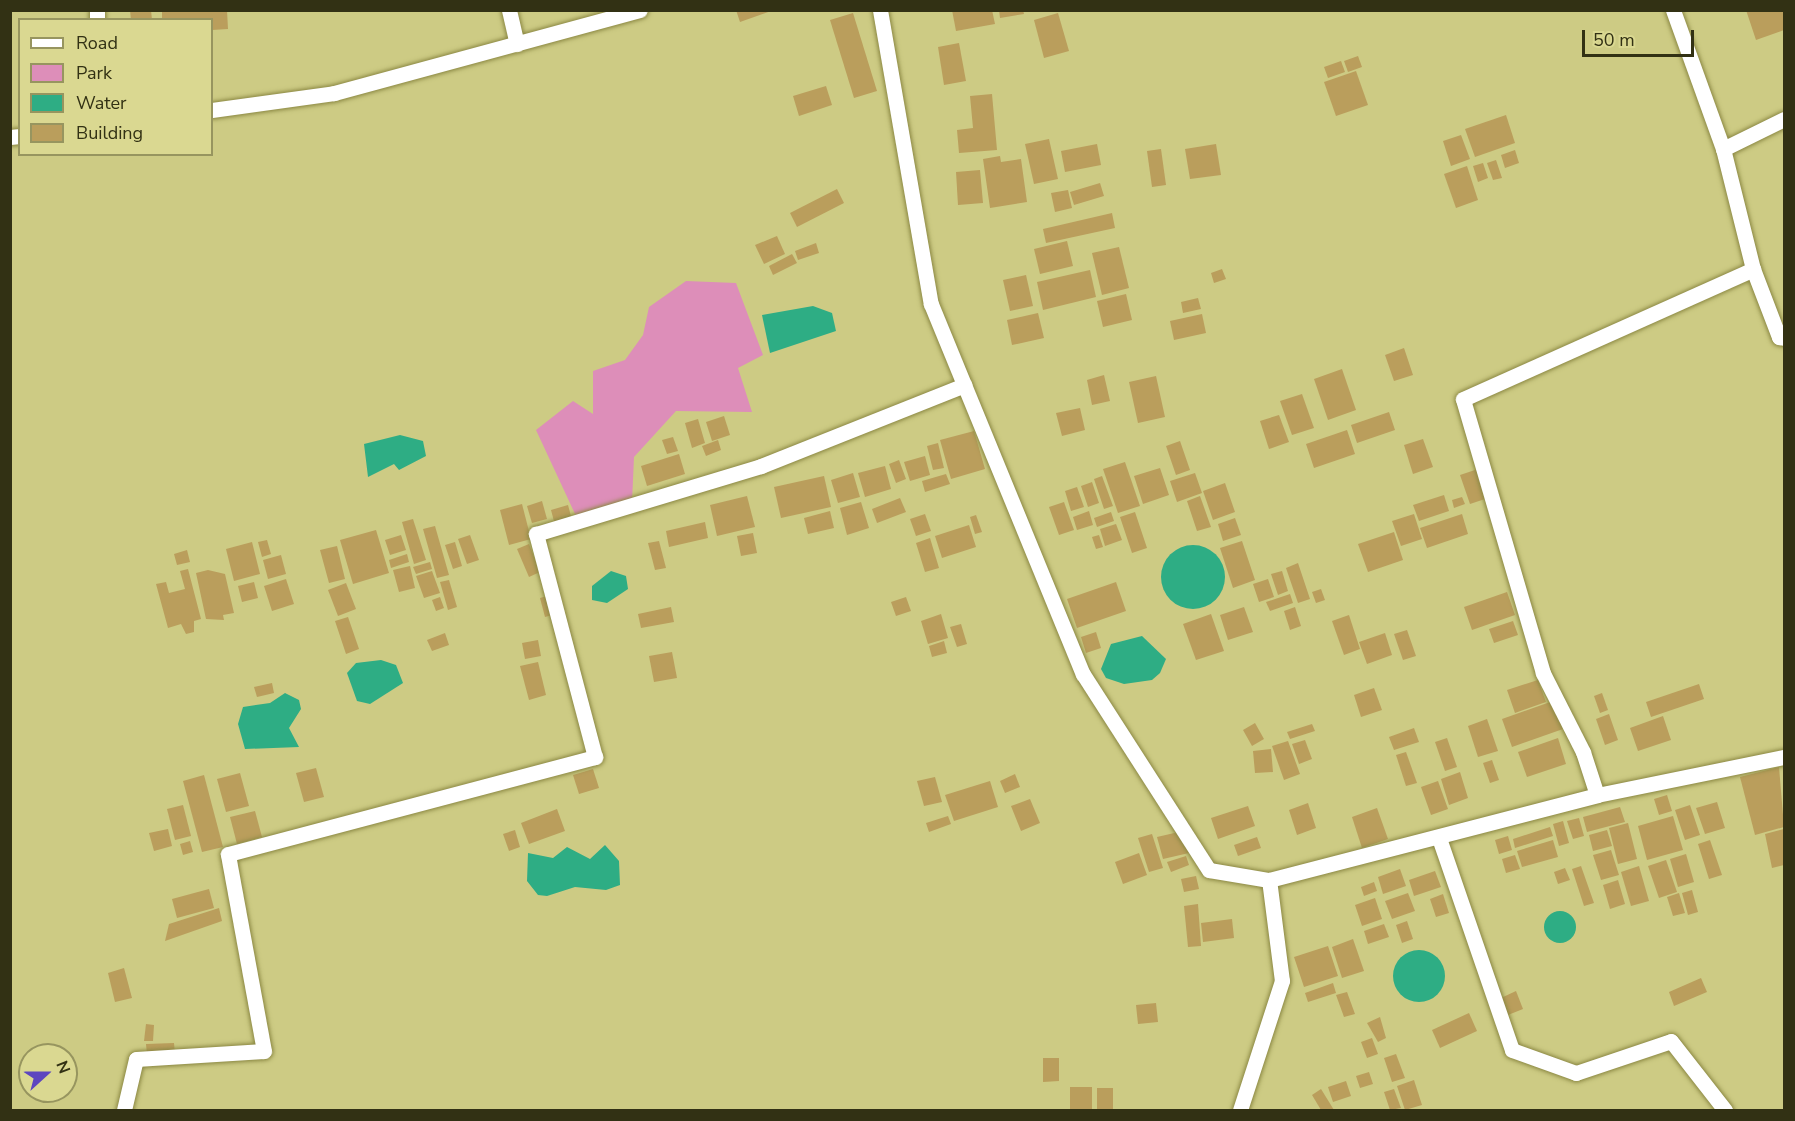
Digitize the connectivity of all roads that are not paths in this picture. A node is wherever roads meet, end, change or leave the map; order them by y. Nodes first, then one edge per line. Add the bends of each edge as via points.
1 (509, 10) edge
2 (640, 10) edge
3 (880, 10) edge
4 (1673, 10) edge
5 (517, 44) junction
6 (213, 110) edge
7 (1785, 119) edge
8 (1723, 149) junction
9 (1753, 269) junction
10 (1785, 338) edge
11 (965, 385) junction
12 (1785, 757) edge
13 (1597, 795) junction
14 (1439, 838) junction
15 (1269, 880) junction
16 (124, 1110) edge
17 (1240, 1110) edge
18 (1725, 1110) edge

1 - 5 street
2 - 5 street
3 - 11 street via 931,304
4 - 8 street
5 - 6 street via 334,93
7 - 8 street
8 - 9 street
9 - 10 street via 1779,338
9 - 13 street via 1462,399 1543,673 1583,752
11 - 15 street via 1083,674 1209,870
11 - 16 street via 761,466 536,534 595,757 228,854 264,1051 136,1059
12 - 13 street
13 - 14 street
14 - 15 street
14 - 18 street via 1512,1050 1576,1073 1671,1041
15 - 17 street via 1282,981

